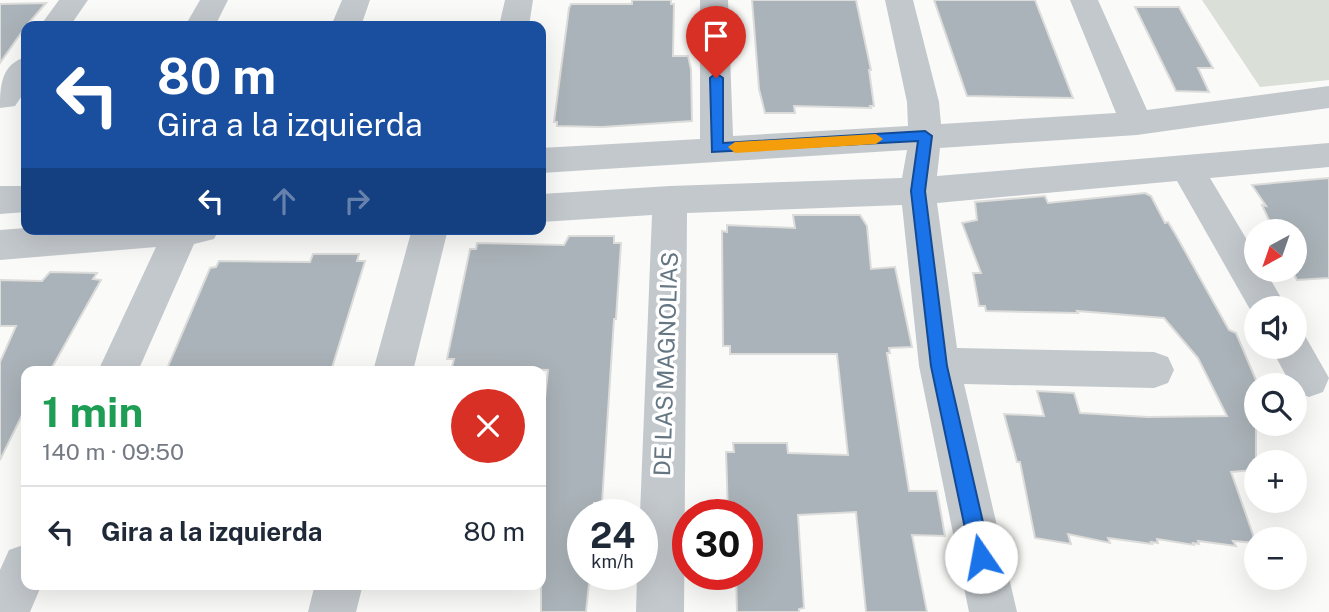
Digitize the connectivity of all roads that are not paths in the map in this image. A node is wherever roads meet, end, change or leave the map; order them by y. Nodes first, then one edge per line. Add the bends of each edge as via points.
1 (74, 0) edge
2 (214, 0) edge
3 (356, 0) edge
4 (519, 0) edge
5 (714, 0) edge
6 (898, 0) edge
7 (1084, 0) edge
8 (59, 21) edge
9 (203, 21) edge
10 (348, 21) edge
11 (515, 21) edge
12 (21, 76) edge
13 (10, 97) edge
14 (1329, 97) edge
15 (1137, 123) junction
16 (925, 136) junction
17 (716, 149) junction
18 (1329, 156) edge
19 (546, 161) edge
20 (1188, 169) junction
21 (918, 191) junction
22 (21, 198) edge
23 (0, 200) edge
24 (670, 200) junction
25 (546, 208) edge
26 (128, 235) edge
27 (189, 235) edge
28 (428, 235) edge
29 (0, 245) edge
30 (1261, 296) edge
31 (121, 366) edge
32 (394, 366) edge
33 (939, 366) junction
34 (1154, 370) dead end
35 (21, 578) edge
36 (338, 590) edge
37 (5, 612) edge
38 (332, 612) edge
39 (660, 612) edge
40 (993, 612) edge

1 - 8 street
2 - 9 street
3 - 10 street
4 - 11 street
5 - 17 street
6 - 16 street via 923,102
7 - 15 street
12 - 13 street
14 - 15 street
15 - 16 street
16 - 17 street
16 - 21 street
17 - 19 street
18 - 20 street
20 - 21 street
20 - 30 street
21 - 24 street
21 - 33 street
22 - 23 street
24 - 25 street
24 - 39 street, DE LAS MAGNOLIAS
26 - 29 street
27 - 31 street
28 - 32 street
33 - 34 street
33 - 40 street
35 - 37 street
36 - 38 street

